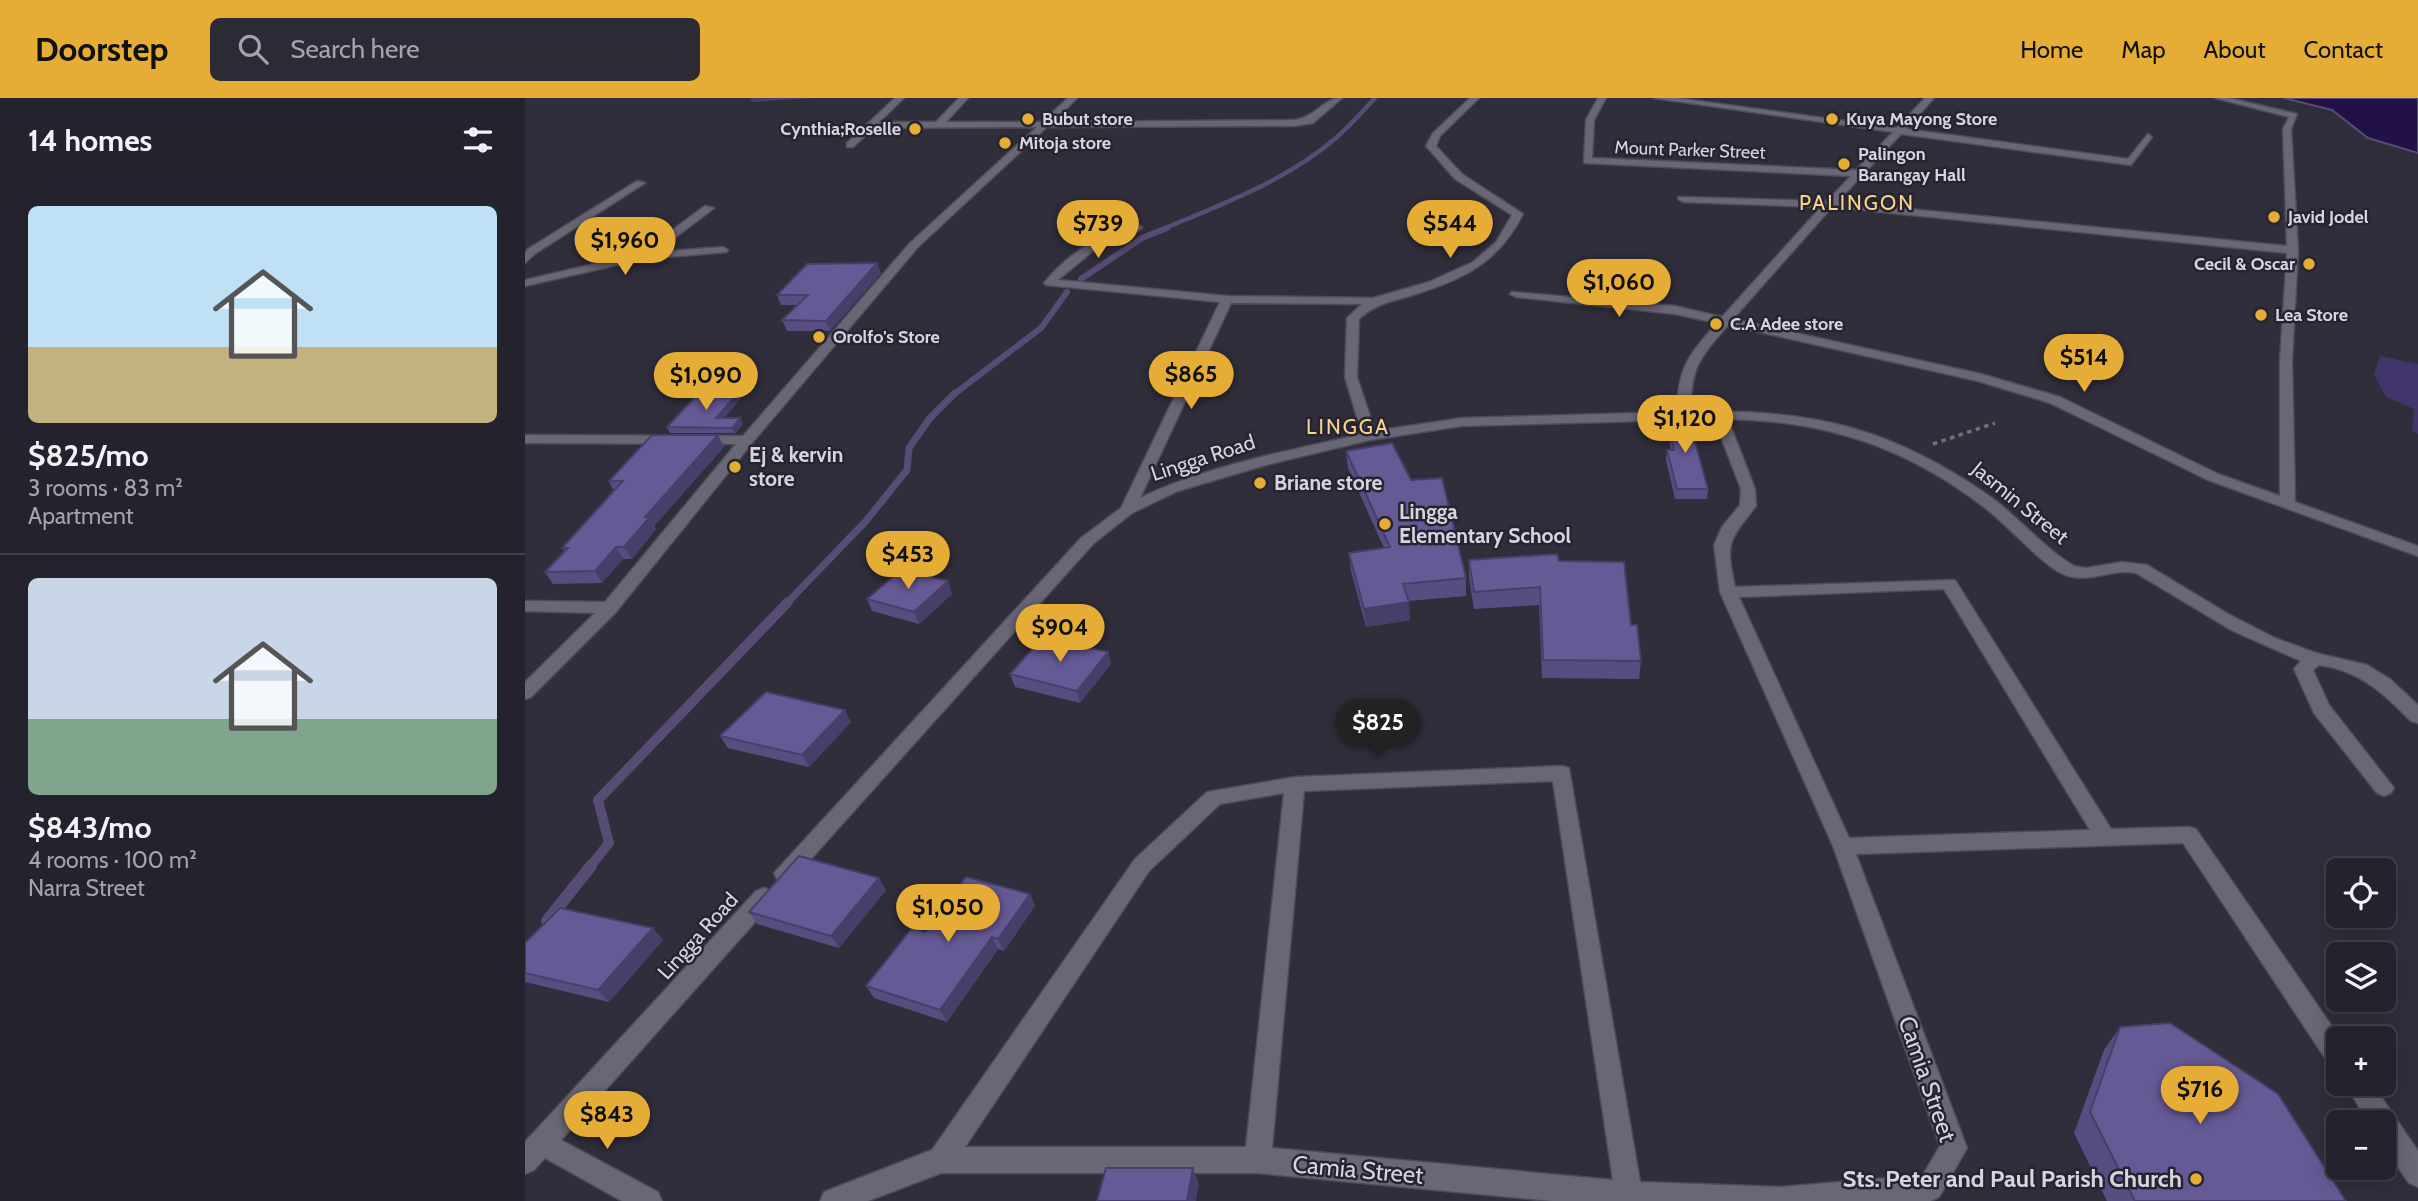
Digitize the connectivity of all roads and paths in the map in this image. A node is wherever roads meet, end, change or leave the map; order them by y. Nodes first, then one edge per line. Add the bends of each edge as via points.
1 (900, 98) edge
2 (964, 98) edge
3 (1073, 98) edge
4 (1338, 98) edge
5 (1475, 98) edge
6 (1602, 98) edge
7 (1658, 98) edge
8 (1930, 98) edge
9 (2219, 98) edge
10 (1681, 99) edge
11 (939, 124) junction
12 (1045, 124) junction
13 (871, 125) junction
14 (1898, 132) junction
15 (2148, 137) dead end
16 (850, 145) dead end
17 (1858, 173) junction
18 (640, 184) dead end
19 (1683, 199) dead end
20 (1830, 204) junction
21 (709, 208) dead end
22 (1137, 227) dead end
23 (723, 250) dead end
24 (2293, 250) junction
25 (643, 257) junction
26 (525, 260) edge
27 (528, 285) edge
28 (1516, 294) dead end
29 (1227, 299) junction
30 (1370, 301) junction
31 (1725, 323) junction
32 (1719, 414) junction
33 (1684, 416) junction
34 (1995, 423) dead end
35 (1370, 436) junction
36 (525, 439) edge
37 (747, 440) junction
38 (1906, 454) junction
39 (2288, 506) junction
40 (1127, 510) junction
41 (2418, 551) edge
42 (1728, 592) junction
43 (525, 606) edge
44 (610, 608) junction
45 (2315, 659) junction
46 (525, 693) edge
47 (2418, 716) edge
48 (1295, 784) junction
49 (2384, 788) dead end
50 (2106, 838) junction
51 (1843, 846) junction
52 (2326, 1038) edge
53 (2396, 1141) edge
54 (534, 1152) edge
55 (941, 1160) junction
56 (1258, 1160) junction
57 (2418, 1174) edge
58 (1629, 1195) junction
59 (649, 1201) edge
60 (833, 1201) edge

1 - 13 street
2 - 11 street
3 - 12 street
4 - 12 street via 1310,121 1294,123
5 - 30 street via 1436,135 1431,146 1441,163 1457,176 1518,214 1513,225 1477,267 1416,291
6 - 17 street, Mount Parker Street via 1590,120 1587,161
7 - 10 street
8 - 14 street
9 - 24 street via 2294,116 2287,129
10 - 14 street
11 - 12 street
11 - 13 street
12 - 37 street via 914,245
13 - 16 street
14 - 15 street via 2131,162
14 - 17 street
17 - 20 street
18 - 26 street
19 - 20 street
20 - 24 street
20 - 31 street
21 - 25 street
22 - 29 street via 1093,244 1069,260 1050,283
23 - 25 street
24 - 39 street via 2286,361
25 - 27 street
28 - 31 street via 1639,305
29 - 30 street
29 - 40 street
30 - 35 street via 1353,318 1351,377
31 - 33 street via 1695,356 1684,383
31 - 39 street via 1855,348 2055,400 2213,477
32 - 33 street, Jasmin Street
32 - 38 street, Jasmin Street via 1823,421 1870,435
32 - 42 street, Camia Street via 1748,489 1748,506 1730,523 1719,551
33 - 35 street, Lingga Road via 1462,422
34 - 38 path
35 - 40 street, Lingga Road via 1173,488
36 - 37 street
37 - 44 street
38 - 45 street, Jasmin Street via 1957,480 2067,570 2082,574 2125,565 2143,570 2227,621
39 - 41 street
40 - 54 street, Lingga Road via 1087,541 1002,632
42 - 50 street via 1949,584
42 - 51 street, Camia Street
43 - 44 street
44 - 46 street
45 - 47 street, Jasmin Street via 2345,661 2380,680
45 - 49 street via 2303,669 2321,708
48 - 55 street via 1214,797 1142,866
48 - 56 street
48 - 58 street via 1562,773
50 - 51 street
50 - 52 street via 2189,835
51 - 58 street, Camia Street via 1954,1148 1930,1188 1781,1200
53 - 57 street
54 - 59 street
55 - 56 street, Camia Street
55 - 60 street, Camia Street
56 - 58 street, Camia Street

